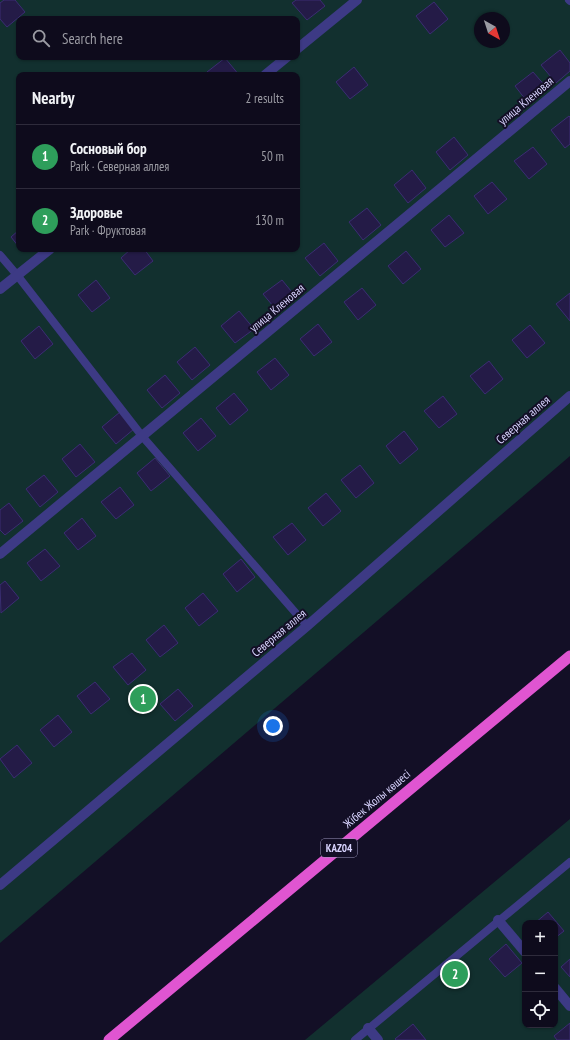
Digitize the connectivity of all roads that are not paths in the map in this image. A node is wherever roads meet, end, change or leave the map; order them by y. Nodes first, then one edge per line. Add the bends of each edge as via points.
1 (357, 0) edge
2 (300, 47) edge
3 (283, 60) edge
4 (269, 72) edge
5 (570, 81) edge
6 (46, 252) edge
7 (0, 255) edge
8 (17, 275) junction
9 (0, 289) edge
10 (570, 396) edge
11 (142, 436) junction
12 (0, 554) edge
13 (307, 626) junction
14 (570, 656) edge
15 (570, 862) edge
16 (0, 885) edge
17 (498, 920) junction
18 (522, 948) edge
19 (558, 992) edge
20 (570, 1006) edge
21 (368, 1028) junction
22 (109, 1040) edge
23 (355, 1040) edge
24 (378, 1040) edge

1 - 2 street
3 - 4 street
5 - 11 street, улица Кленовая
6 - 8 street
7 - 8 lane
8 - 9 street
8 - 11 lane
10 - 13 street, Северная аллея
11 - 12 street, улица Кленовая
11 - 13 lane
13 - 16 street, Северная аллея
14 - 22 highway, Жібек Жолы көшесі / KАZ04
15 - 17 lane
17 - 18 street
17 - 21 lane
19 - 20 street
21 - 23 lane
21 - 24 street

